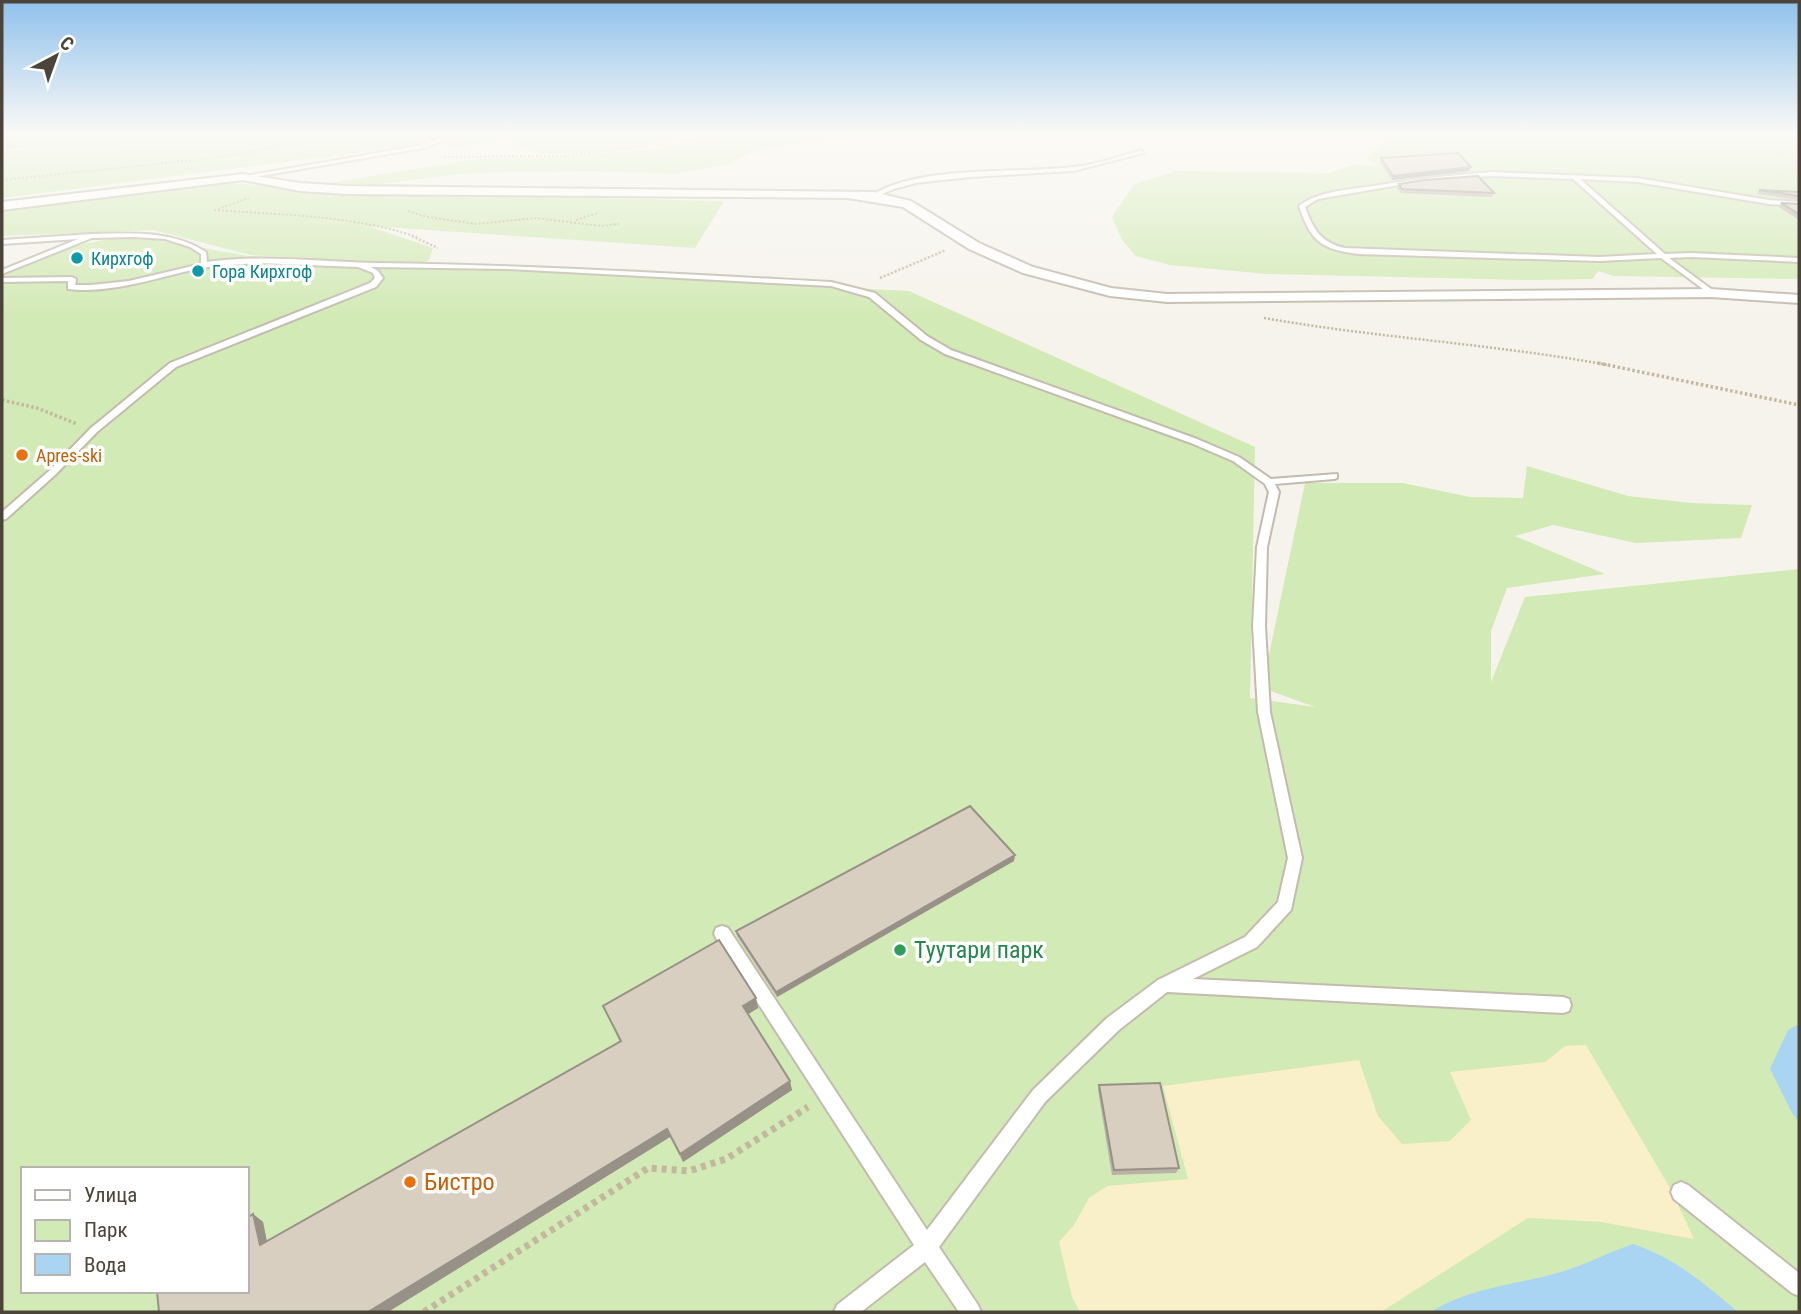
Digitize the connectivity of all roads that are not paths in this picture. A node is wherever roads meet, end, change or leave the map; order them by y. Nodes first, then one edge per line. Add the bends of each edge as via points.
1 (82, 196) edge
2 (874, 196) edge
3 (1324, 196) edge
4 (1596, 196) edge
5 (1736, 196) edge
6 (1799, 204) edge
7 (2, 206) edge
8 (91, 236) junction
9 (4, 241) edge
10 (1665, 258) junction
11 (1799, 260) edge
12 (359, 265) junction
13 (204, 267) junction
14 (2, 272) edge
15 (2, 280) edge
16 (1711, 293) junction
17 (1799, 299) edge
18 (1334, 476) dead end
19 (1269, 482) junction
20 (2, 517) edge
21 (722, 933) dead end
22 (1164, 985) junction
23 (1563, 1005) dead end
24 (1681, 1192) dead end
25 (927, 1247) junction
26 (1799, 1286) edge
27 (844, 1312) edge
28 (971, 1312) edge

1 - 7 street
2 - 16 street via 907,204 1028,270 1149,298
3 - 10 lane via 1302,206 1310,232 1326,246 1342,250
4 - 10 lane
5 - 6 lane
8 - 9 lane
8 - 13 lane via 148,236 195,246 204,253
8 - 14 lane
10 - 11 lane
10 - 16 lane
12 - 13 lane via 224,262
12 - 19 lane via 507,267 854,288 872,295 948,352 1194,440 1236,459
12 - 20 lane via 376,272 379,278 373,285 173,365 94,430
13 - 15 lane via 92,289 71,287 72,279
16 - 17 street
18 - 19 lane
19 - 22 lane via 1273,492 1262,547 1259,625 1264,712 1295,858 1285,905 1251,942
21 - 25 lane
22 - 23 lane
22 - 25 lane via 1113,1024 1039,1096
24 - 26 lane
25 - 27 lane
25 - 28 lane

